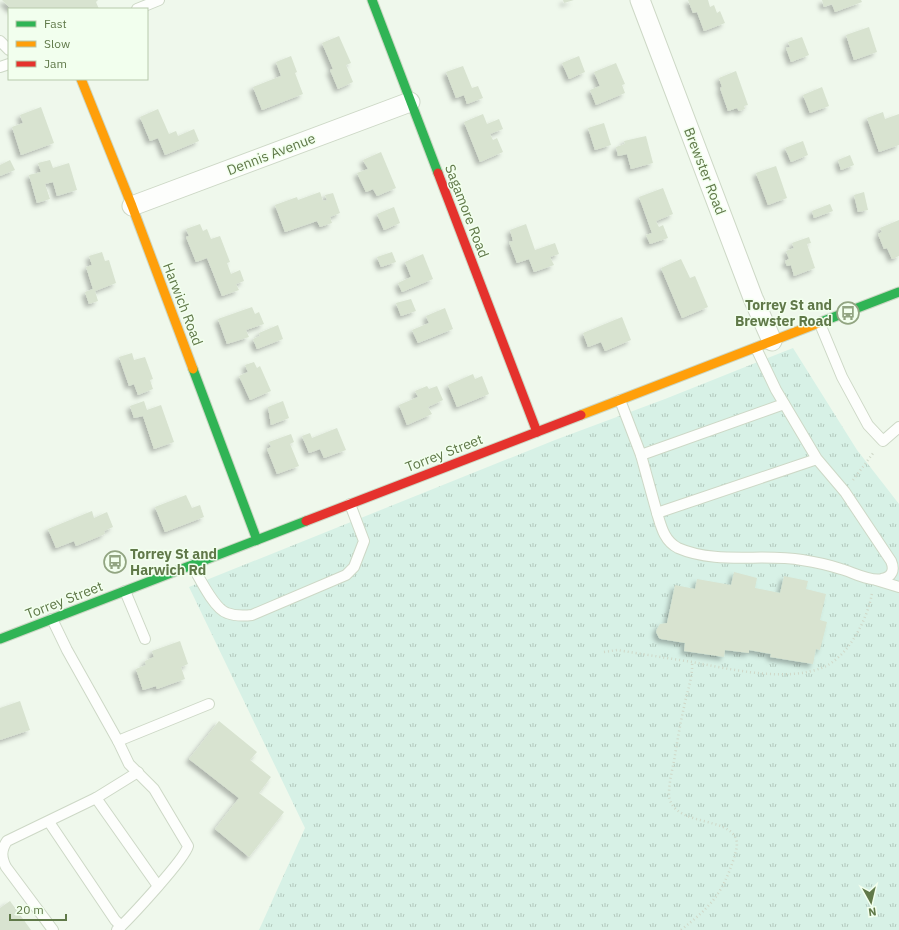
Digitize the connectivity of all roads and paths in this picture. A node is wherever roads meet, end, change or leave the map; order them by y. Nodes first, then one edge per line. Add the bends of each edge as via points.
1 (159, 0) edge
2 (372, 0) edge
3 (640, 0) edge
4 (139, 8) edge
5 (0, 41) edge
6 (8, 49) edge
7 (81, 80) edge
8 (410, 102) junction
9 (132, 206) junction
10 (899, 292) edge
11 (820, 324) junction
12 (764, 344) junction
13 (620, 400) junction
14 (784, 404) junction
15 (899, 427) edge
16 (537, 432) junction
17 (883, 441) junction
18 (641, 456) junction
19 (817, 460) junction
20 (845, 492) junction
21 (350, 504) junction
22 (657, 512) junction
23 (256, 540) junction
24 (192, 565) junction
25 (875, 580) junction
26 (899, 587) edge
27 (125, 591) junction
28 (52, 619) junction
29 (0, 639) edge
30 (145, 639) dead end
31 (604, 652) dead end
32 (692, 662) junction
33 (209, 704) dead end
34 (118, 741) junction
35 (138, 772) junction
36 (96, 798) junction
37 (49, 822) junction
38 (158, 886) junction
39 (119, 928) edge
40 (53, 930) edge
41 (681, 930) edge

1 - 4 lane
2 - 8 main road, Sagamore Road
3 - 12 street, Brewster Road via 753,298
5 - 6 lane
7 - 9 main road, Harwich Road
8 - 9 street, Dennis Avenue
8 - 16 main road, Sagamore Road
9 - 23 main road, Harwich Road
10 - 11 main road, Torrey Street
11 - 12 main road, Torrey Street
11 - 17 lane via 842,377 868,425
12 - 13 main road, Torrey Street
12 - 14 lane
13 - 16 main road, Torrey Street
13 - 18 lane
14 - 18 lane
14 - 19 lane
15 - 17 lane
16 - 21 main road, Torrey Street
17 - 20 path
18 - 22 lane
19 - 20 lane
19 - 22 lane
20 - 25 lane via 894,567 893,573 889,576
21 - 23 main road, Torrey Street
21 - 24 lane via 364,541 354,567 346,575 252,615 225,613 210,597
22 - 25 lane via 667,540 678,548 727,558 803,560
23 - 24 main road, Torrey Street
24 - 27 main road, Torrey Street
25 - 26 lane
25 - 32 path via 870,607 860,628 837,657 824,666 794,673 775,674
27 - 28 main road, Torrey Street
27 - 30 lane
28 - 29 main road, Torrey Street
28 - 34 lane
31 - 32 path via 617,650
32 - 41 path via 693,672 684,706 669,794 671,803 685,816 731,831 738,842 729,874 720,892 702,913
33 - 34 lane
34 - 35 lane via 129,764
35 - 36 lane
35 - 38 lane via 154,789 188,846
36 - 37 lane
36 - 38 lane
37 - 39 lane
37 - 40 lane via 7,841 2,848 2,858
38 - 39 lane

